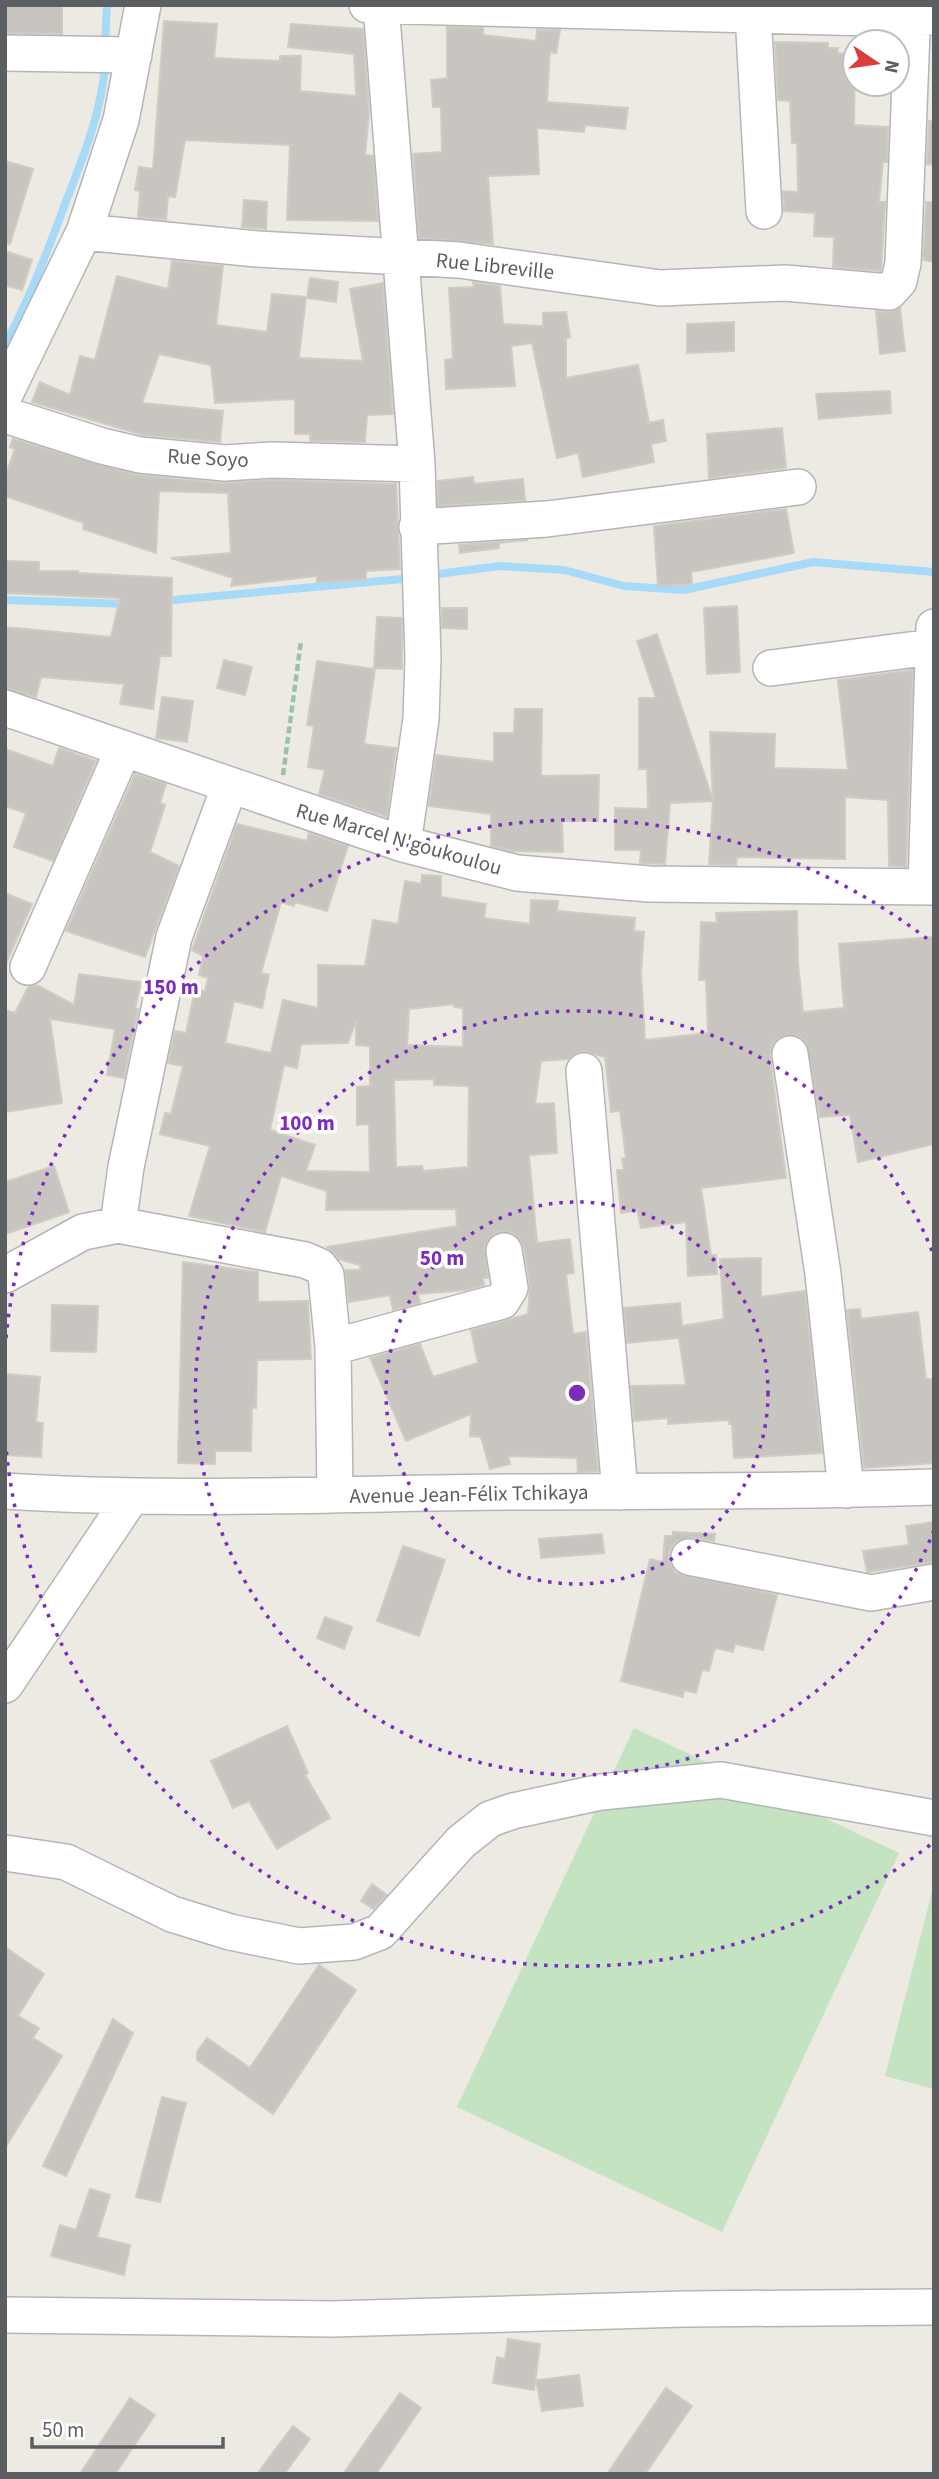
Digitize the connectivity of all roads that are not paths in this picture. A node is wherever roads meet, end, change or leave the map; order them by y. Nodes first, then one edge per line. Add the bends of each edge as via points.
1 (143, 5) edge
2 (367, 5) edge
3 (381, 6) edge
4 (652, 8) edge
5 (920, 13) edge
6 (754, 14) junction
7 (5, 52) edge
8 (134, 55) junction
9 (764, 211) dead end
10 (84, 232) junction
11 (399, 256) junction
12 (6, 394) edge
13 (417, 464) junction
14 (798, 487) dead end
15 (417, 527) junction
16 (933, 637) edge
17 (771, 667) dead end
18 (5, 708) edge
19 (123, 750) junction
20 (230, 785) junction
21 (404, 844) junction
22 (930, 887) edge
23 (28, 967) dead end
24 (790, 1054) dead end
25 (584, 1071) dead end
26 (118, 1224) junction
27 (504, 1251) dead end
28 (5, 1275) edge
29 (334, 1347) junction
30 (934, 1487) edge
31 (5, 1490) edge
32 (846, 1490) junction
33 (620, 1492) junction
34 (335, 1495) junction
35 (132, 1496) junction
36 (690, 1557) dead end
37 (934, 1582) edge
38 (5, 1685) edge
39 (934, 1818) edge
40 (5, 1853) edge
41 (934, 2306) edge
42 (5, 2315) edge

1 - 8 street
2 - 3 street
3 - 4 street
3 - 11 street
4 - 6 street
5 - 6 street via 872,18
5 - 11 street, Rue Libreville via 903,263 899,281 889,292 785,283 660,288
6 - 9 street
7 - 8 street
8 - 10 street via 121,120
10 - 11 street, Rue Libreville via 257,249
10 - 12 street
11 - 13 street
12 - 13 street, Rue Soyo via 102,446 140,455 225,463
13 - 15 street
14 - 15 street via 547,519
15 - 21 street via 421,719
16 - 17 street
16 - 22 street
18 - 19 street, Rue Marcel N'goukoulou
19 - 20 street, Rue Marcel N'goukoulou
19 - 23 street
20 - 21 street, Rue Marcel N'goukoulou
20 - 26 street via 174,937
21 - 22 street, Rue Marcel N'goukoulou via 531,874 649,884
24 - 32 street via 823,1274
25 - 33 street
26 - 28 street via 83,1232
26 - 29 street via 319,1266 326,1275
27 - 29 street via 510,1288 502,1301
29 - 34 street
30 - 32 street, Avenue Jean-Félix Tchikaya
31 - 35 street, Avenue Jean-Félix Tchikaya
32 - 33 street, Avenue Jean-Félix Tchikaya
33 - 34 street, Avenue Jean-Félix Tchikaya
34 - 35 street, Avenue Jean-Félix Tchikaya
35 - 38 street
36 - 37 street via 871,1593
39 - 40 street via 721,1780 601,1792 491,1819 461,1842 380,1932 354,1942 299,1946 172,1914 66,1862
41 - 42 street via 332,2319

